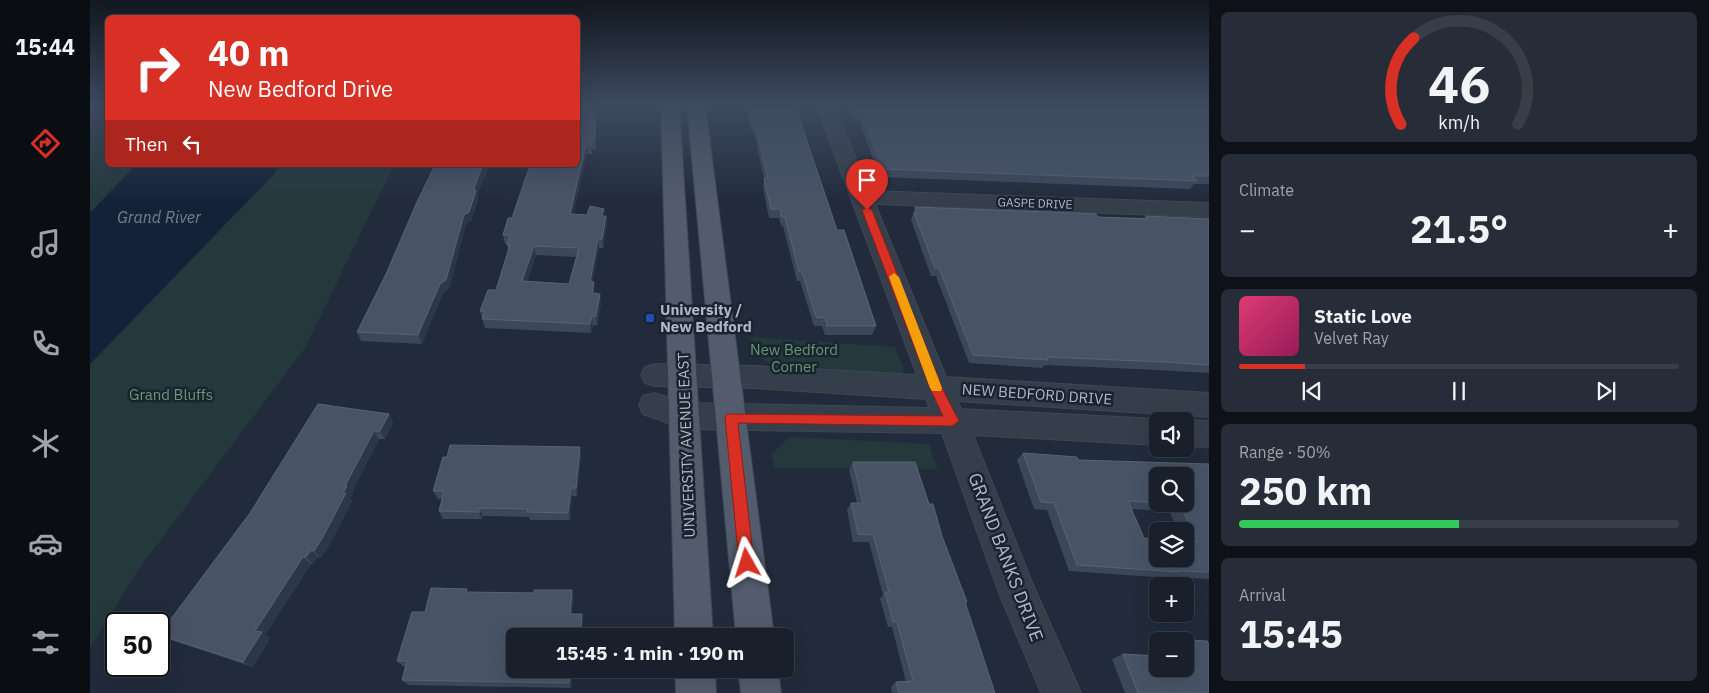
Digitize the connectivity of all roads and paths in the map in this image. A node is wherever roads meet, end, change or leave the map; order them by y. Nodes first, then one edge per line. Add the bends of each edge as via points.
1 (670, 137) edge
2 (700, 137) edge
3 (838, 137) edge
4 (861, 196) junction
5 (1209, 210) edge
6 (669, 375) junction
7 (726, 376) junction
8 (936, 388) junction
9 (654, 405) dead end
10 (1209, 405) edge
11 (685, 416) junction
12 (731, 417) junction
13 (952, 421) junction
14 (1149, 432) edge
15 (1194, 433) edge
16 (1209, 434) edge
17 (694, 628) edge
18 (754, 628) edge
19 (695, 678) edge
20 (759, 678) edge
21 (696, 693) edge
22 (761, 693) edge
23 (1061, 693) edge

1 - 6 main road, UNIVERSITY AVENUE EAST
2 - 7 main road
3 - 4 street, GRAND BANKS DRIVE
4 - 5 street, GASPE DRIVE
4 - 8 street, GRAND BANKS DRIVE
6 - 7 street, NEW BEDFORD DRIVE
6 - 11 main road, UNIVERSITY AVENUE EAST
7 - 8 street, NEW BEDFORD DRIVE
7 - 12 main road
8 - 10 street, NEW BEDFORD DRIVE
8 - 13 street, GRAND BANKS DRIVE
9 - 11 street, NEW BEDFORD DRIVE
11 - 12 street, NEW BEDFORD DRIVE
11 - 17 main road, UNIVERSITY AVENUE EAST
12 - 13 street, NEW BEDFORD DRIVE
12 - 18 main road
13 - 14 street, NEW BEDFORD DRIVE
13 - 23 street, GRAND BANKS DRIVE via 1018,593
15 - 16 street
19 - 21 main road
20 - 22 main road

